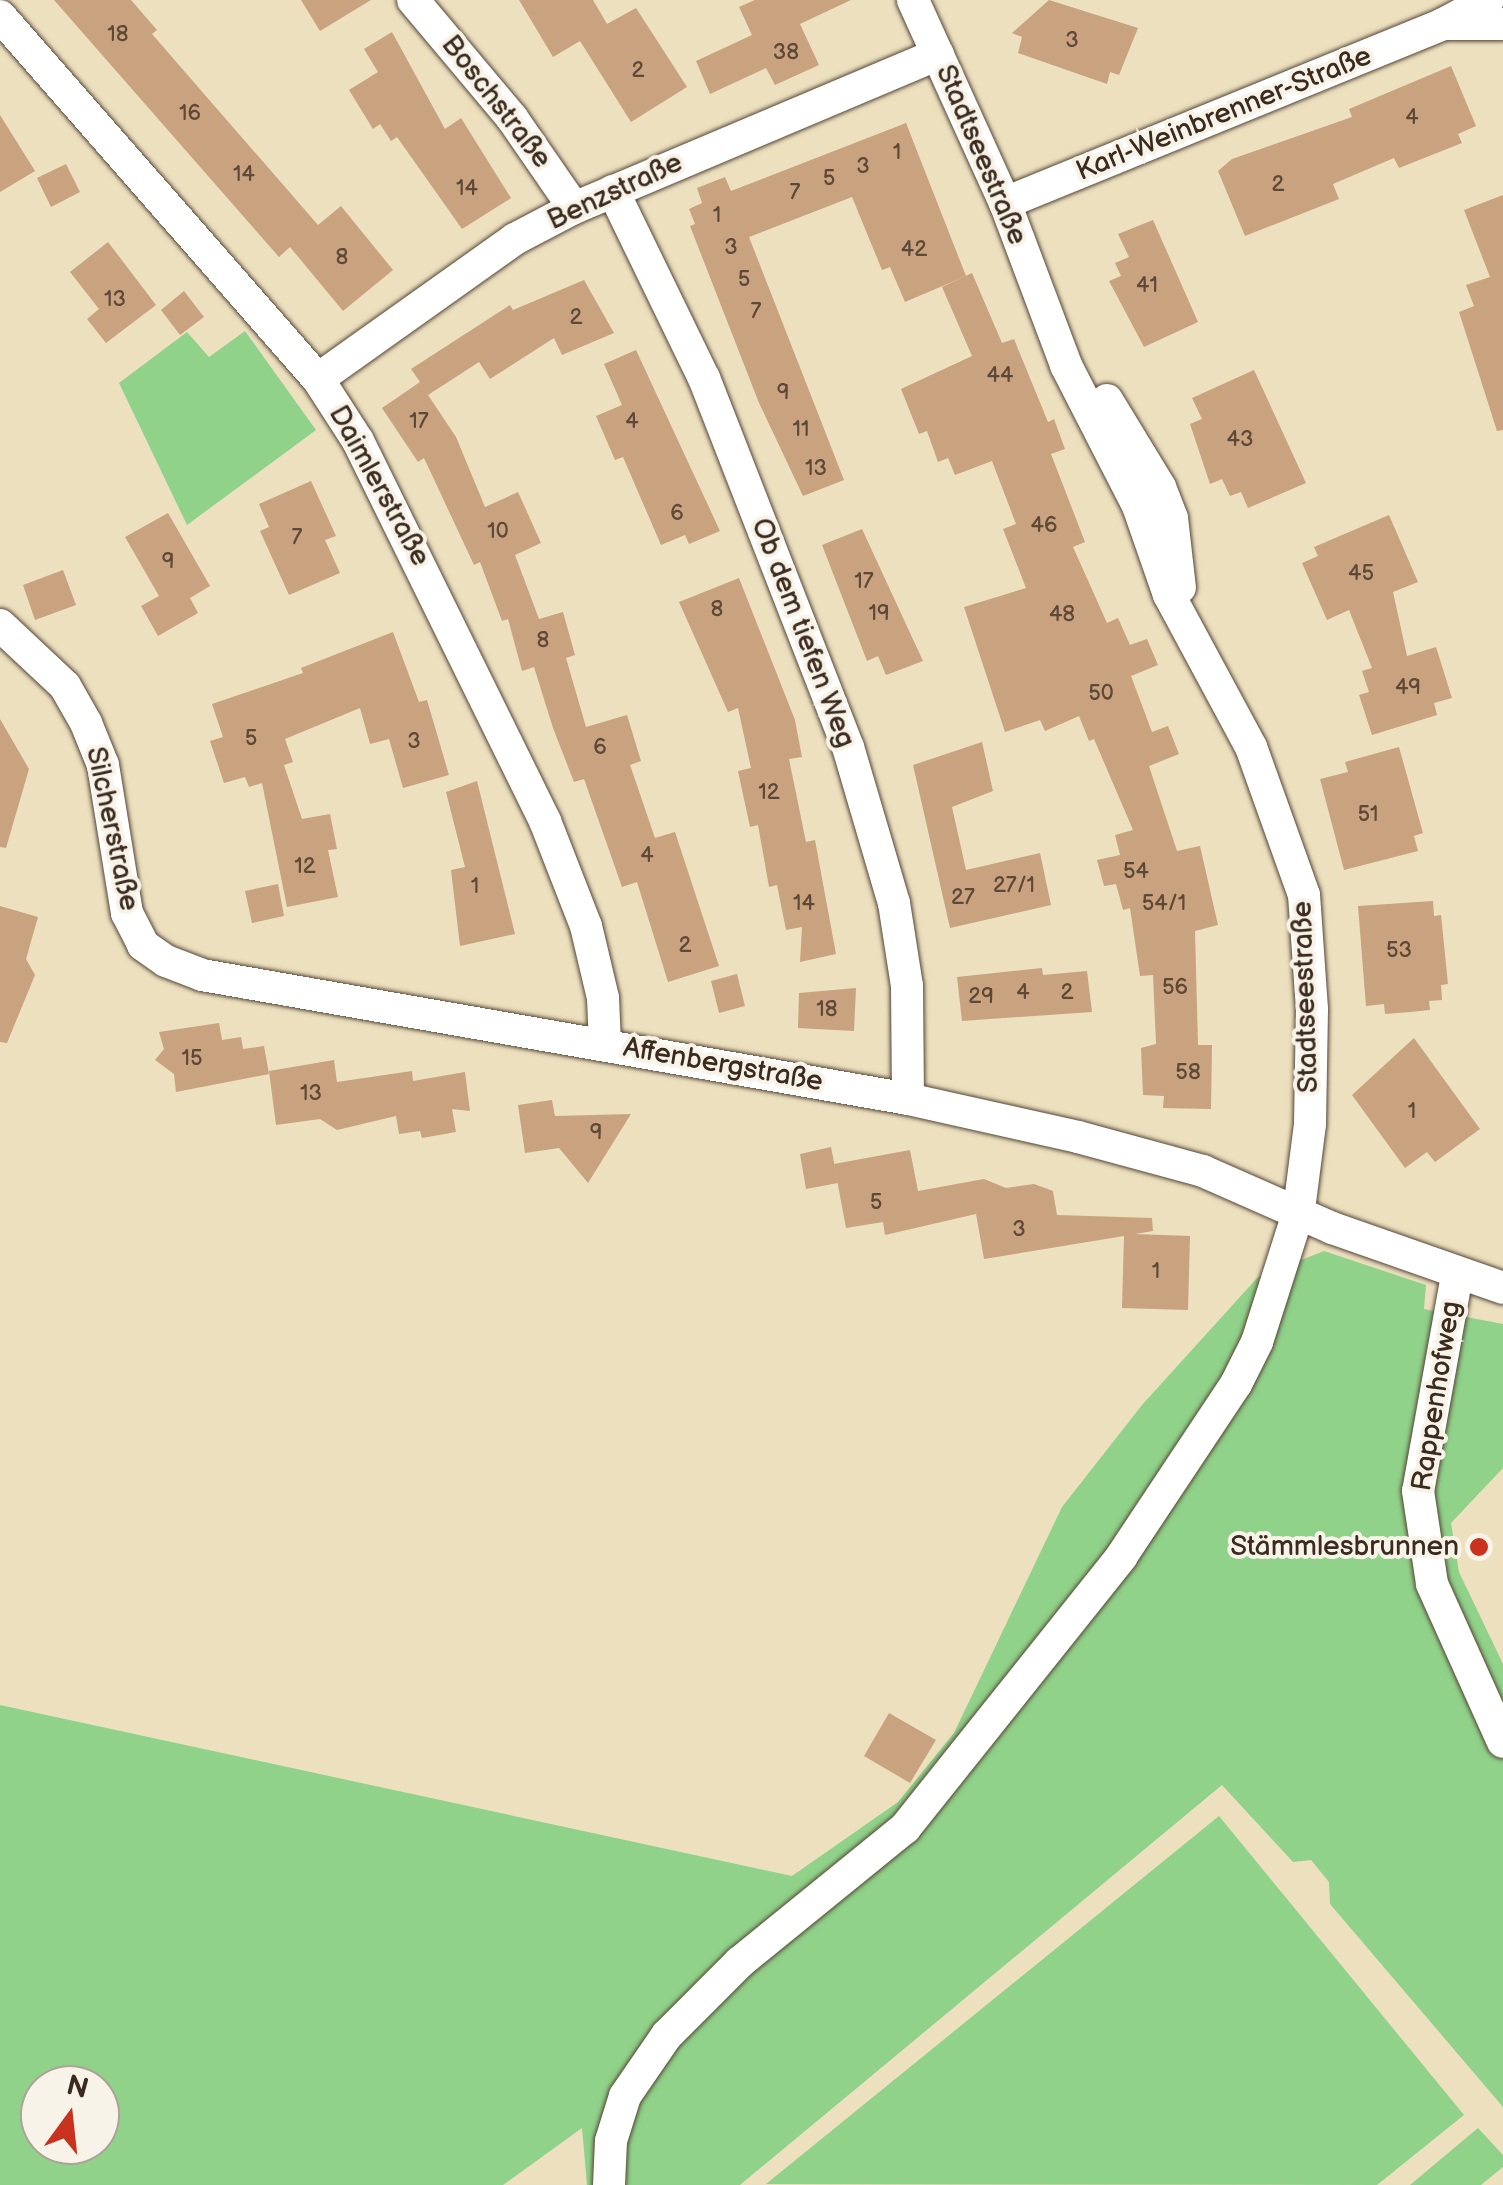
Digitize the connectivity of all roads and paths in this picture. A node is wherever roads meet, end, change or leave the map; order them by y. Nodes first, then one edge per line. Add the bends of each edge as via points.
1 (413, 0) edge
2 (913, 0) edge
3 (1488, 0) edge
4 (0, 16) edge
5 (1443, 24) junction
6 (1503, 24) edge
7 (938, 54) junction
8 (613, 191) junction
9 (1005, 203) junction
10 (574, 208) junction
11 (318, 378) junction
12 (0, 625) edge
13 (144, 945) joint
14 (605, 1043) junction
15 (908, 1099) junction
16 (1298, 1210) junction
17 (1457, 1274) junction
18 (1503, 1288) edge
19 (1503, 1742) edge
20 (608, 2185) edge

1 - 10 street, Boschstraße via 512,118
2 - 7 street, Stadtseestraße
3 - 5 street, Karl-Weinbrenner-Straße
4 - 11 street, Daimlerstraße
5 - 6 street, Karl-Weinbrenner-Straße
5 - 9 street, Karl-Weinbrenner-Straße
7 - 8 street, Benzstraße
7 - 9 street, Stadtseestraße
8 - 10 street, Benzstraße
8 - 15 street, Ob dem tiefen Weg via 704,378 848,748 894,903 908,986
9 - 16 street, Stadtseestraße via 1043,311 1108,437 1182,624 1252,747 1304,895 1312,1009 1310,1124
10 - 11 street, Benzstraße via 515,239
11 - 14 street, Daimlerstraße via 435,589 545,821 586,926 603,998
12 - 13 street, Silcherstraße via 65,686 86,723 103,764 127,913
13 - 14 street, Affenbergstraße via 202,975
14 - 15 street, Affenbergstraße
15 - 16 street, Affenbergstraße via 1202,1171
16 - 17 street, Affenbergstraße
16 - 20 street, Stadtseestraße via 1257,1342 1236,1384 1121,1557 905,1828 740,1962 667,2035 625,2096
17 - 18 street, Affenbergstraße
17 - 19 street, Rappenhofweg via 1418,1491 1432,1584

